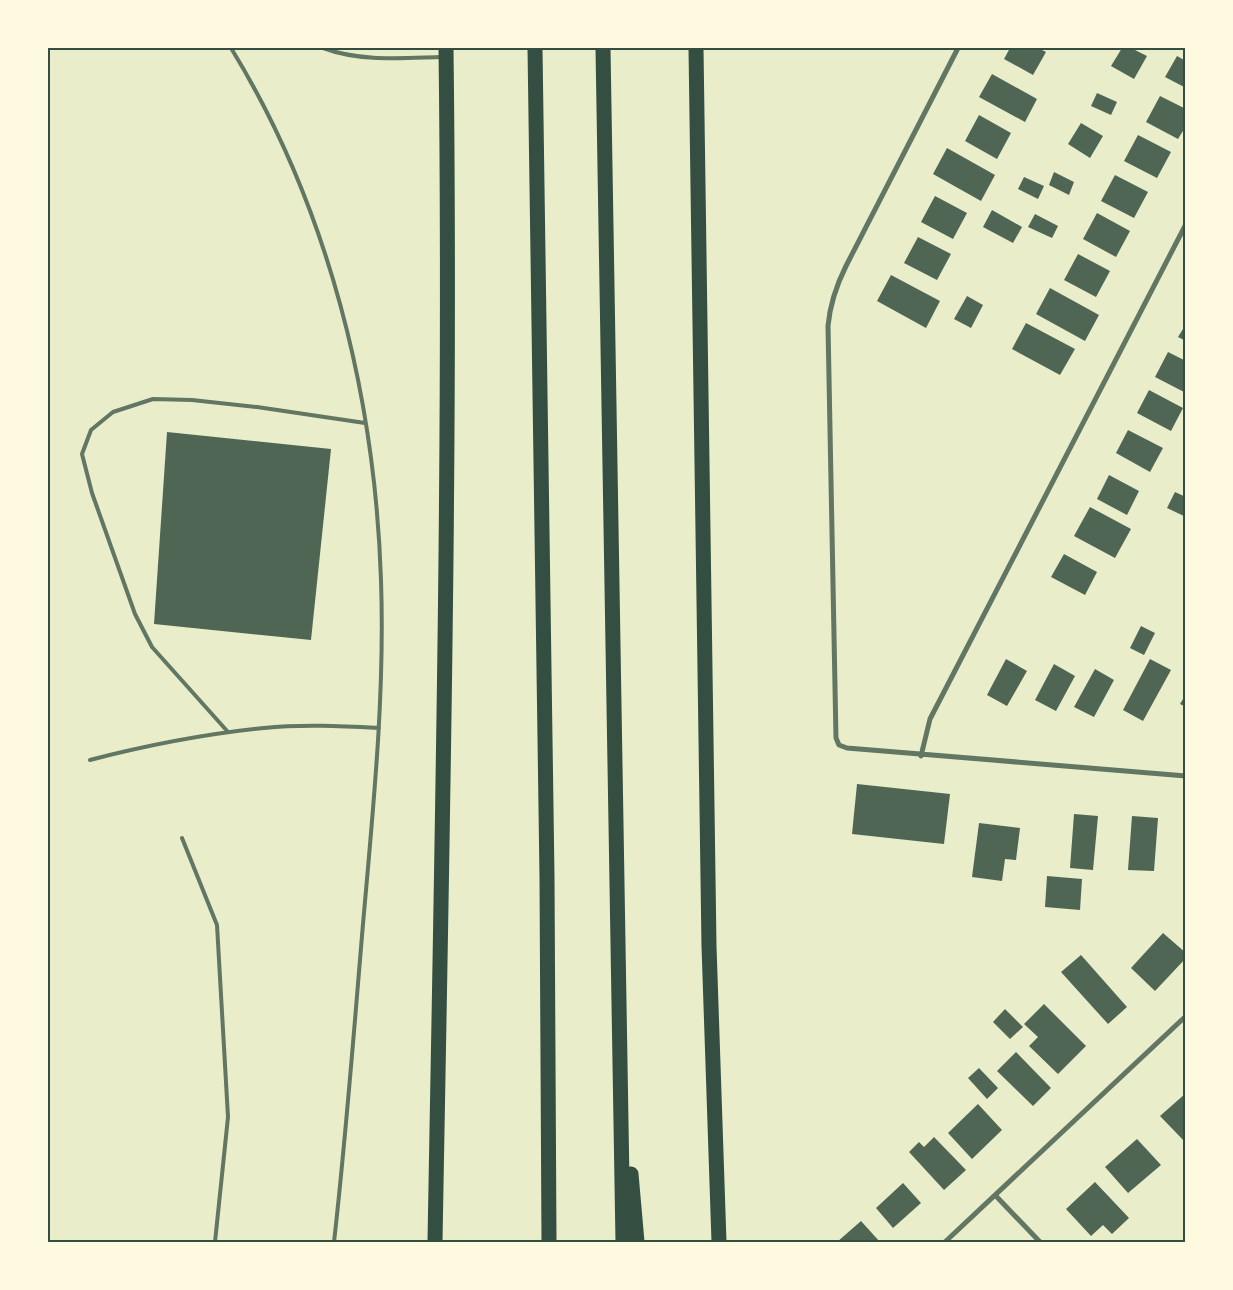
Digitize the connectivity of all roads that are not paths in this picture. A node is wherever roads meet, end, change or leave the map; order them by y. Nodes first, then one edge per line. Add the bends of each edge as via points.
1 (231, 48) edge
2 (323, 48) edge
3 (535, 48) edge
4 (603, 48) edge
5 (696, 48) edge
6 (958, 48) edge
7 (446, 52) edge
8 (1186, 224) edge
9 (365, 424) junction
10 (379, 728) junction
11 (228, 732) junction
12 (921, 756) junction
13 (90, 760) dead end
14 (1186, 776) edge
15 (182, 838) dead end
16 (1186, 1016) edge
17 (620, 1041) junction
18 (995, 1195) junction
19 (215, 1242) edge
20 (334, 1242) edge
21 (435, 1242) edge
22 (549, 1242) edge
23 (623, 1242) edge
24 (637, 1242) edge
25 (719, 1242) edge
26 (945, 1242) edge
27 (1040, 1242) edge

1 - 9 lane via 276,128 303,190 339,302
2 - 7 lane via 344,55 380,58
3 - 22 highway
4 - 17 highway
5 - 25 highway via 709,936
6 - 12 street via 846,266 833,296 828,326 836,728 839,744 847,748
7 - 21 highway via 445,639
8 - 12 street via 930,720
9 - 10 lane via 377,507 381,580
9 - 11 lane via 257,406 153,399 114,412 91,430 82,454 92,493 135,614 152,647
10 - 11 lane via 331,726
10 - 20 lane
11 - 13 lane via 155,743
12 - 14 street
15 - 19 lane via 217,925 228,1117
16 - 18 street
17 - 23 highway
17 - 24 highway
18 - 26 street
18 - 27 street

